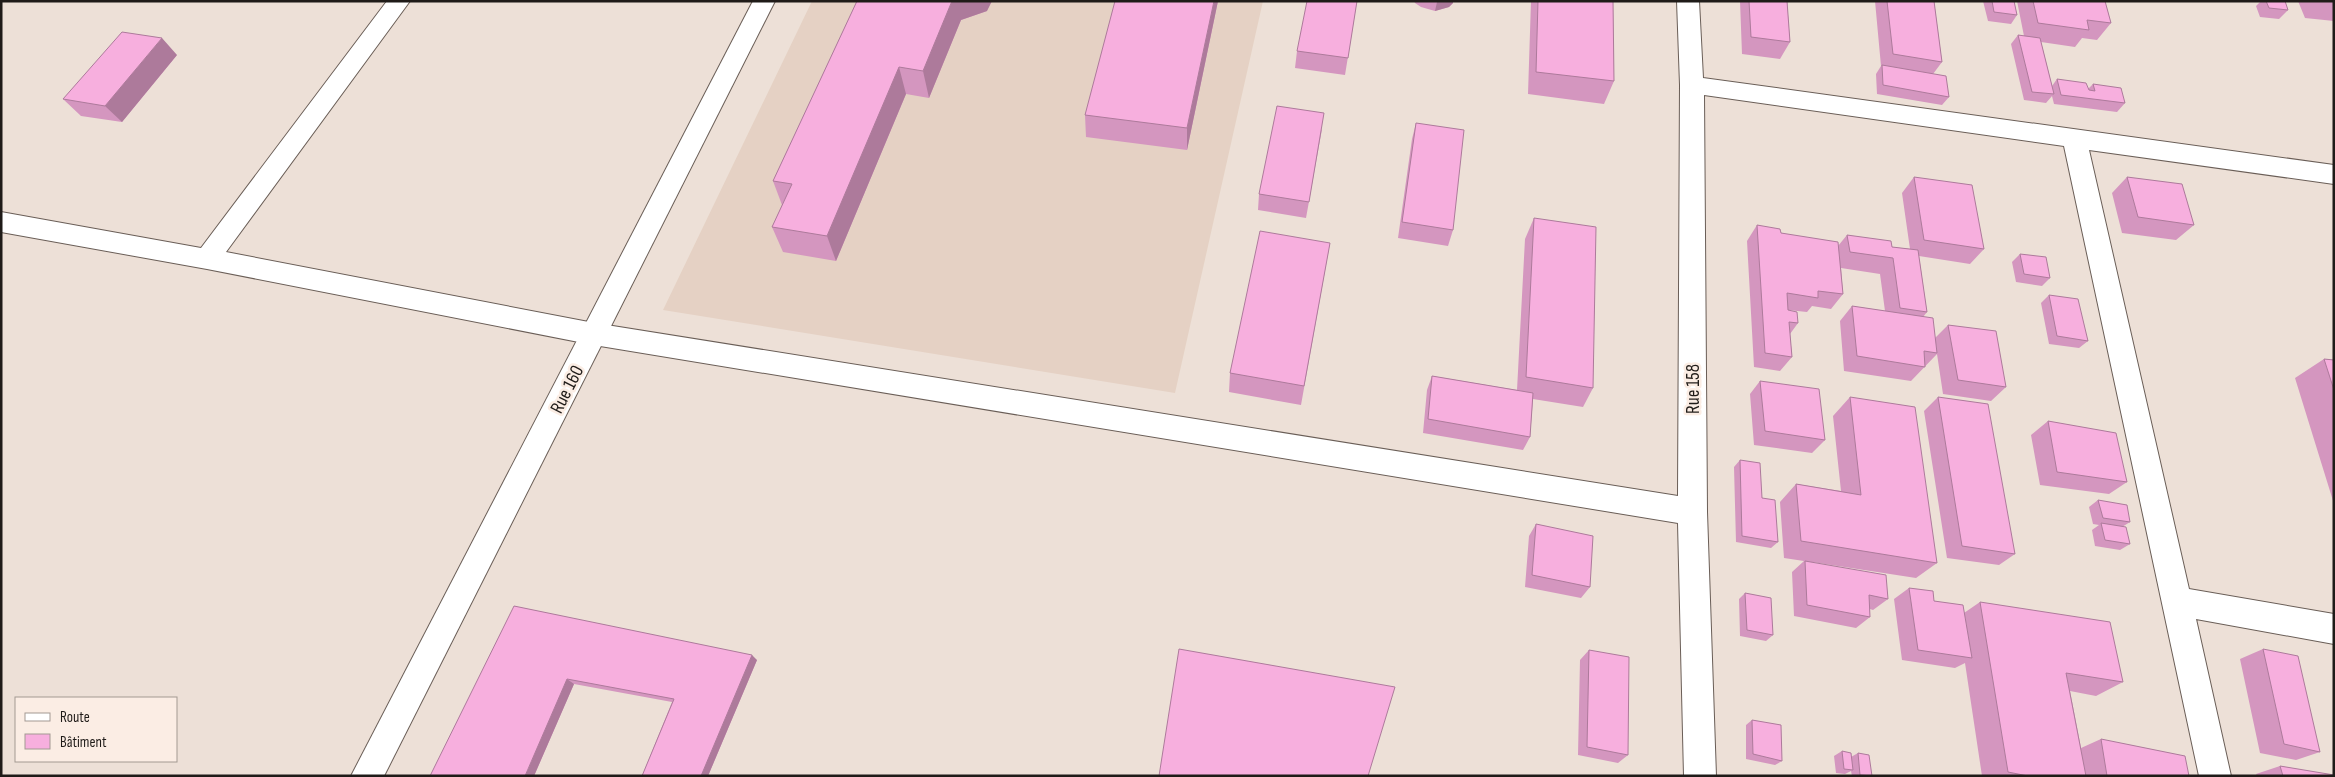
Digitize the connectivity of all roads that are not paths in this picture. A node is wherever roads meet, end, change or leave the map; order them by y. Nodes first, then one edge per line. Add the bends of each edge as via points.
1 (399, 1) edge
2 (764, 1) edge
3 (1688, 1) edge
4 (1692, 85) junction
5 (2074, 138) junction
6 (2334, 175) edge
7 (1, 222) edge
8 (207, 259) junction
9 (594, 334) junction
10 (1692, 512) junction
11 (2176, 601) junction
12 (2334, 629) edge
13 (367, 776) edge
14 (1700, 776) edge
15 (2215, 776) edge

1 - 8 street
2 - 9 street, Rue 160
3 - 4 street, Rue 158
4 - 5 street
4 - 10 street, Rue 158
5 - 6 street
5 - 11 street
7 - 8 street
8 - 9 street
9 - 10 street
9 - 13 street, Rue 160
10 - 14 street, Rue 158
11 - 12 street
11 - 15 street

